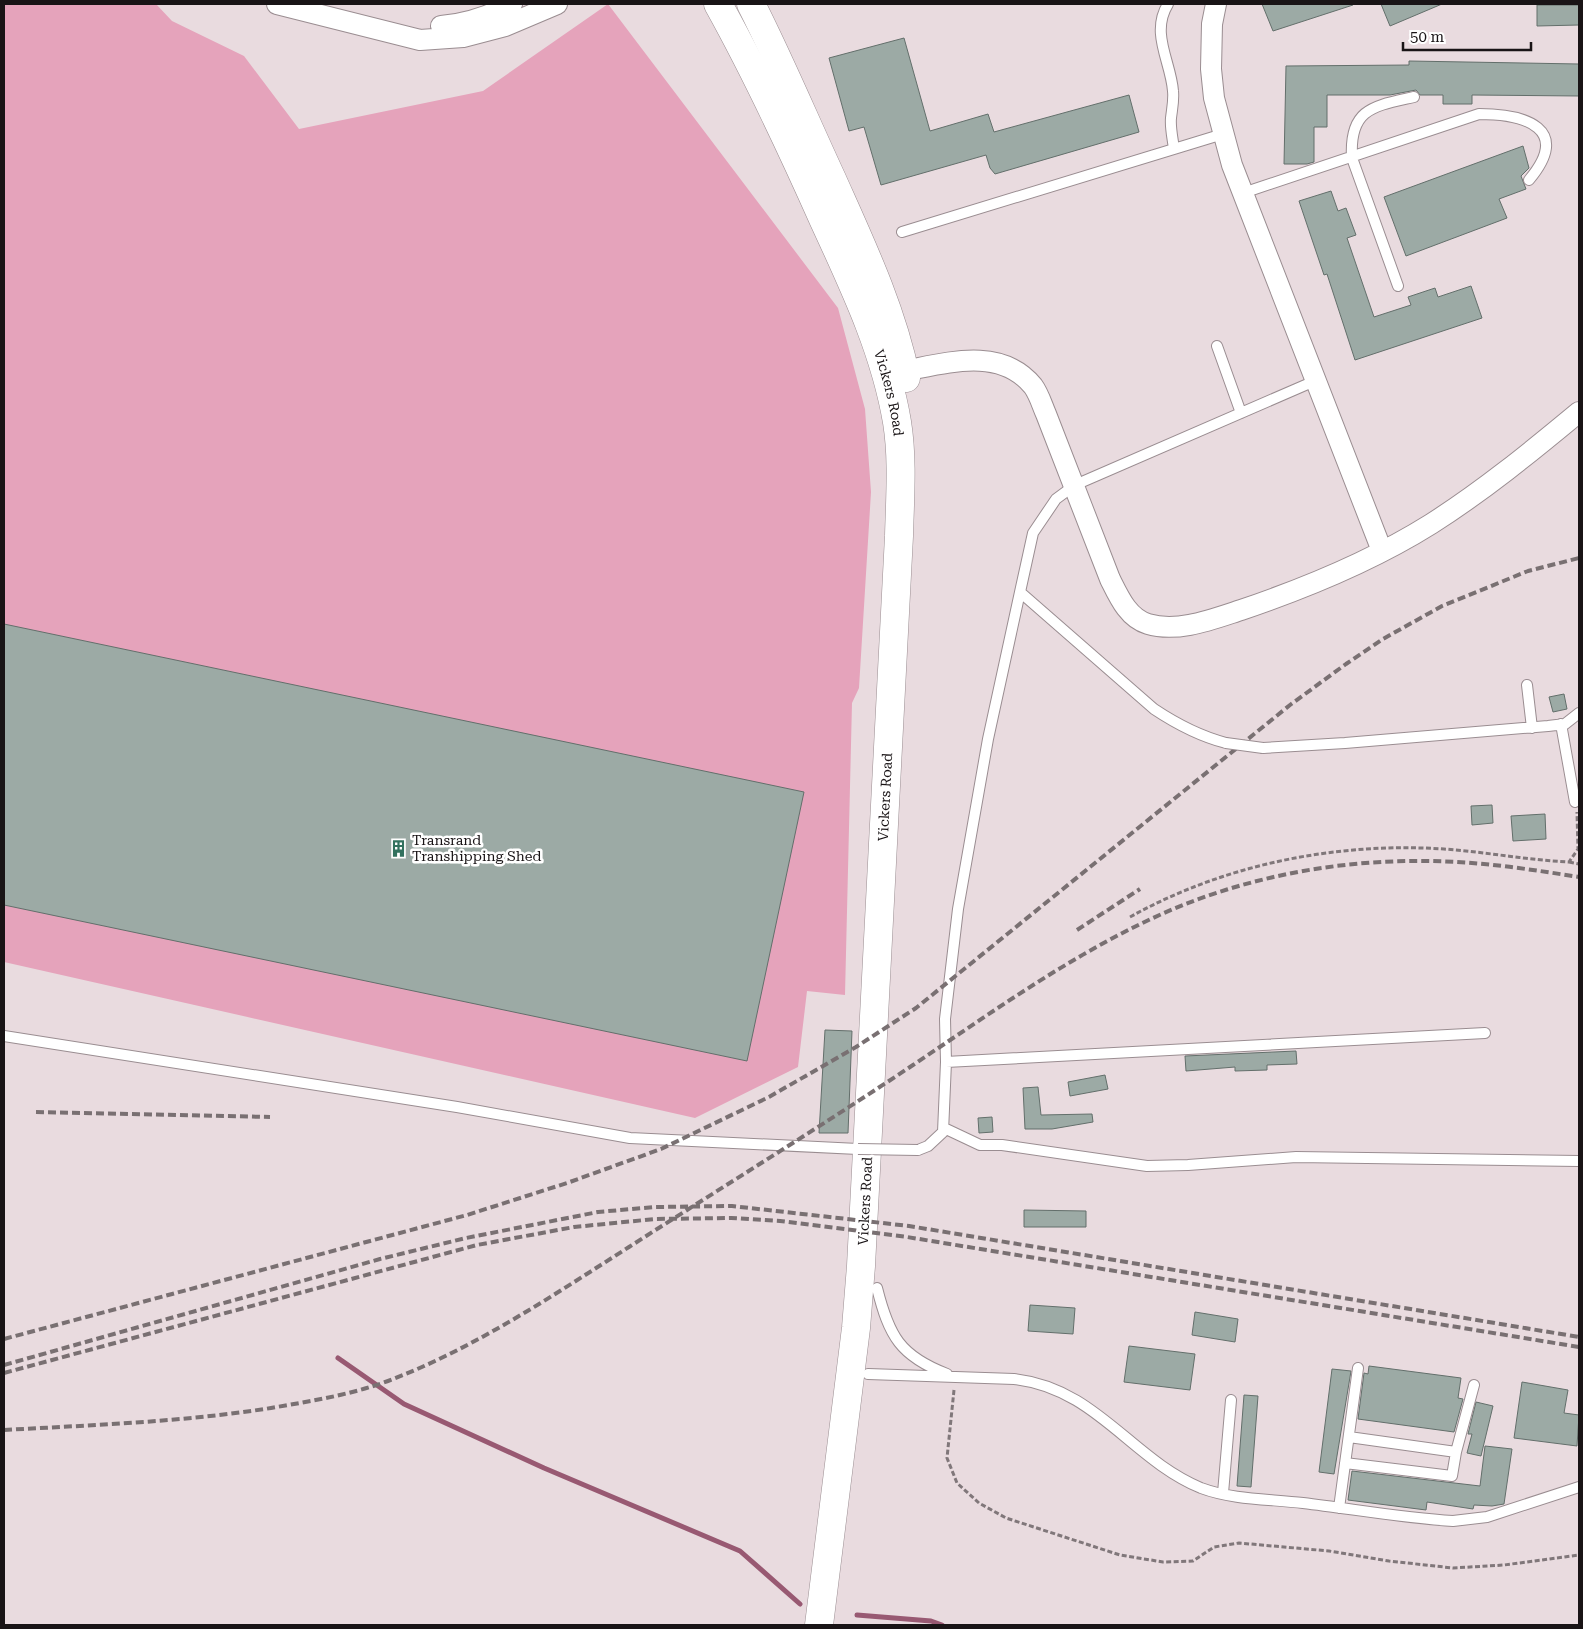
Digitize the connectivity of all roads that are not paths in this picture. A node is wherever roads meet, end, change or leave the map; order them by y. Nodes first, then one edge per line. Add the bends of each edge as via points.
1 (277, 4) edge
2 (512, 4) edge
3 (557, 4) edge
4 (718, 4) edge
5 (751, 4) edge
6 (1168, 4) edge
7 (1216, 4) edge
8 (367, 28) junction
9 (1414, 97) dead end
10 (1223, 134) junction
11 (1174, 150) junction
12 (1352, 158) junction
13 (1529, 180) dead end
14 (1243, 192) junction
15 (902, 232) dead end
16 (1398, 286) dead end
17 (1217, 346) dead end
18 (896, 373) junction
19 (1317, 380) junction
20 (1579, 412) edge
21 (1240, 413) junction
22 (1075, 485) junction
23 (1382, 551) junction
24 (1020, 592) junction
25 (1527, 685) dead end
26 (1579, 713) edge
27 (1561, 724) junction
28 (1532, 728) junction
29 (1575, 802) road end
30 (1485, 1033) dead end
31 (4, 1036) edge
32 (946, 1062) junction
33 (944, 1128) junction
34 (1579, 1161) edge
35 (877, 1288) junction
36 (1358, 1368) dead end
37 (955, 1377) junction
38 (861, 1378) junction
39 (1474, 1385) dead end
40 (1231, 1400) dead end
41 (1349, 1437) junction
42 (1456, 1452) junction
43 (1345, 1463) junction
44 (1579, 1487) edge
45 (1223, 1493) junction
46 (1339, 1508) junction
47 (819, 1625) edge
48 (835, 1625) edge

1 - 8 street
2 - 8 street via 460,24 418,29
3 - 8 street via 506,26 463,37 420,40
4 - 18 main road, Vickers Road via 762,88
5 - 18 main road, Vickers Road via 857,236 890,320
6 - 11 lane via 1161,36 1173,88 1170,120
7 - 10 street via 1211,69
9 - 12 lane via 1376,105 1365,112 1351,142
10 - 11 lane
10 - 14 street
11 - 15 lane
12 - 13 lane via 1465,118 1492,114 1528,123 1543,131 1547,153 1543,164
12 - 14 lane
12 - 16 lane
14 - 19 street
17 - 21 lane
18 - 22 street via 982,360 1012,368 1034,388
18 - 35 main road, Vickers Road via 916,449 915,546
18 - 38 main road, Vickers Road via 899,526 861,1266
19 - 21 lane
19 - 23 street
20 - 23 street via 1482,489 1430,525
21 - 22 lane
22 - 23 street via 1122,603 1134,617 1148,624 1168,626 1204,622 1323,580
22 - 24 lane via 1056,499 1034,533
24 - 28 lane, bridge via 1154,709 1176,724 1226,743 1263,748
24 - 32 lane via 988,738 960,900 945,1019
25 - 28 lane
26 - 27 lane
27 - 28 lane
27 - 29 lane
30 - 32 lane
31 - 33 lane, bridge via 457,1107 630,1138 918,1150 938,1138
32 - 33 lane
33 - 34 lane via 980,1145 1002,1145 1147,1166 1296,1157
35 - 37 lane via 884,1316 908,1354 926,1366
35 - 38 main road, Vickers Road
36 - 41 lane
37 - 38 lane
37 - 45 lane via 1038,1381 1095,1412 1170,1472 1202,1488
38 - 47 main road, Vickers Road
38 - 48 main road, Vickers Road
39 - 42 lane
40 - 45 lane
41 - 42 lane
41 - 43 lane
42 - 43 lane via 1452,1476
43 - 46 lane
44 - 46 lane via 1487,1517 1454,1521
45 - 46 lane

